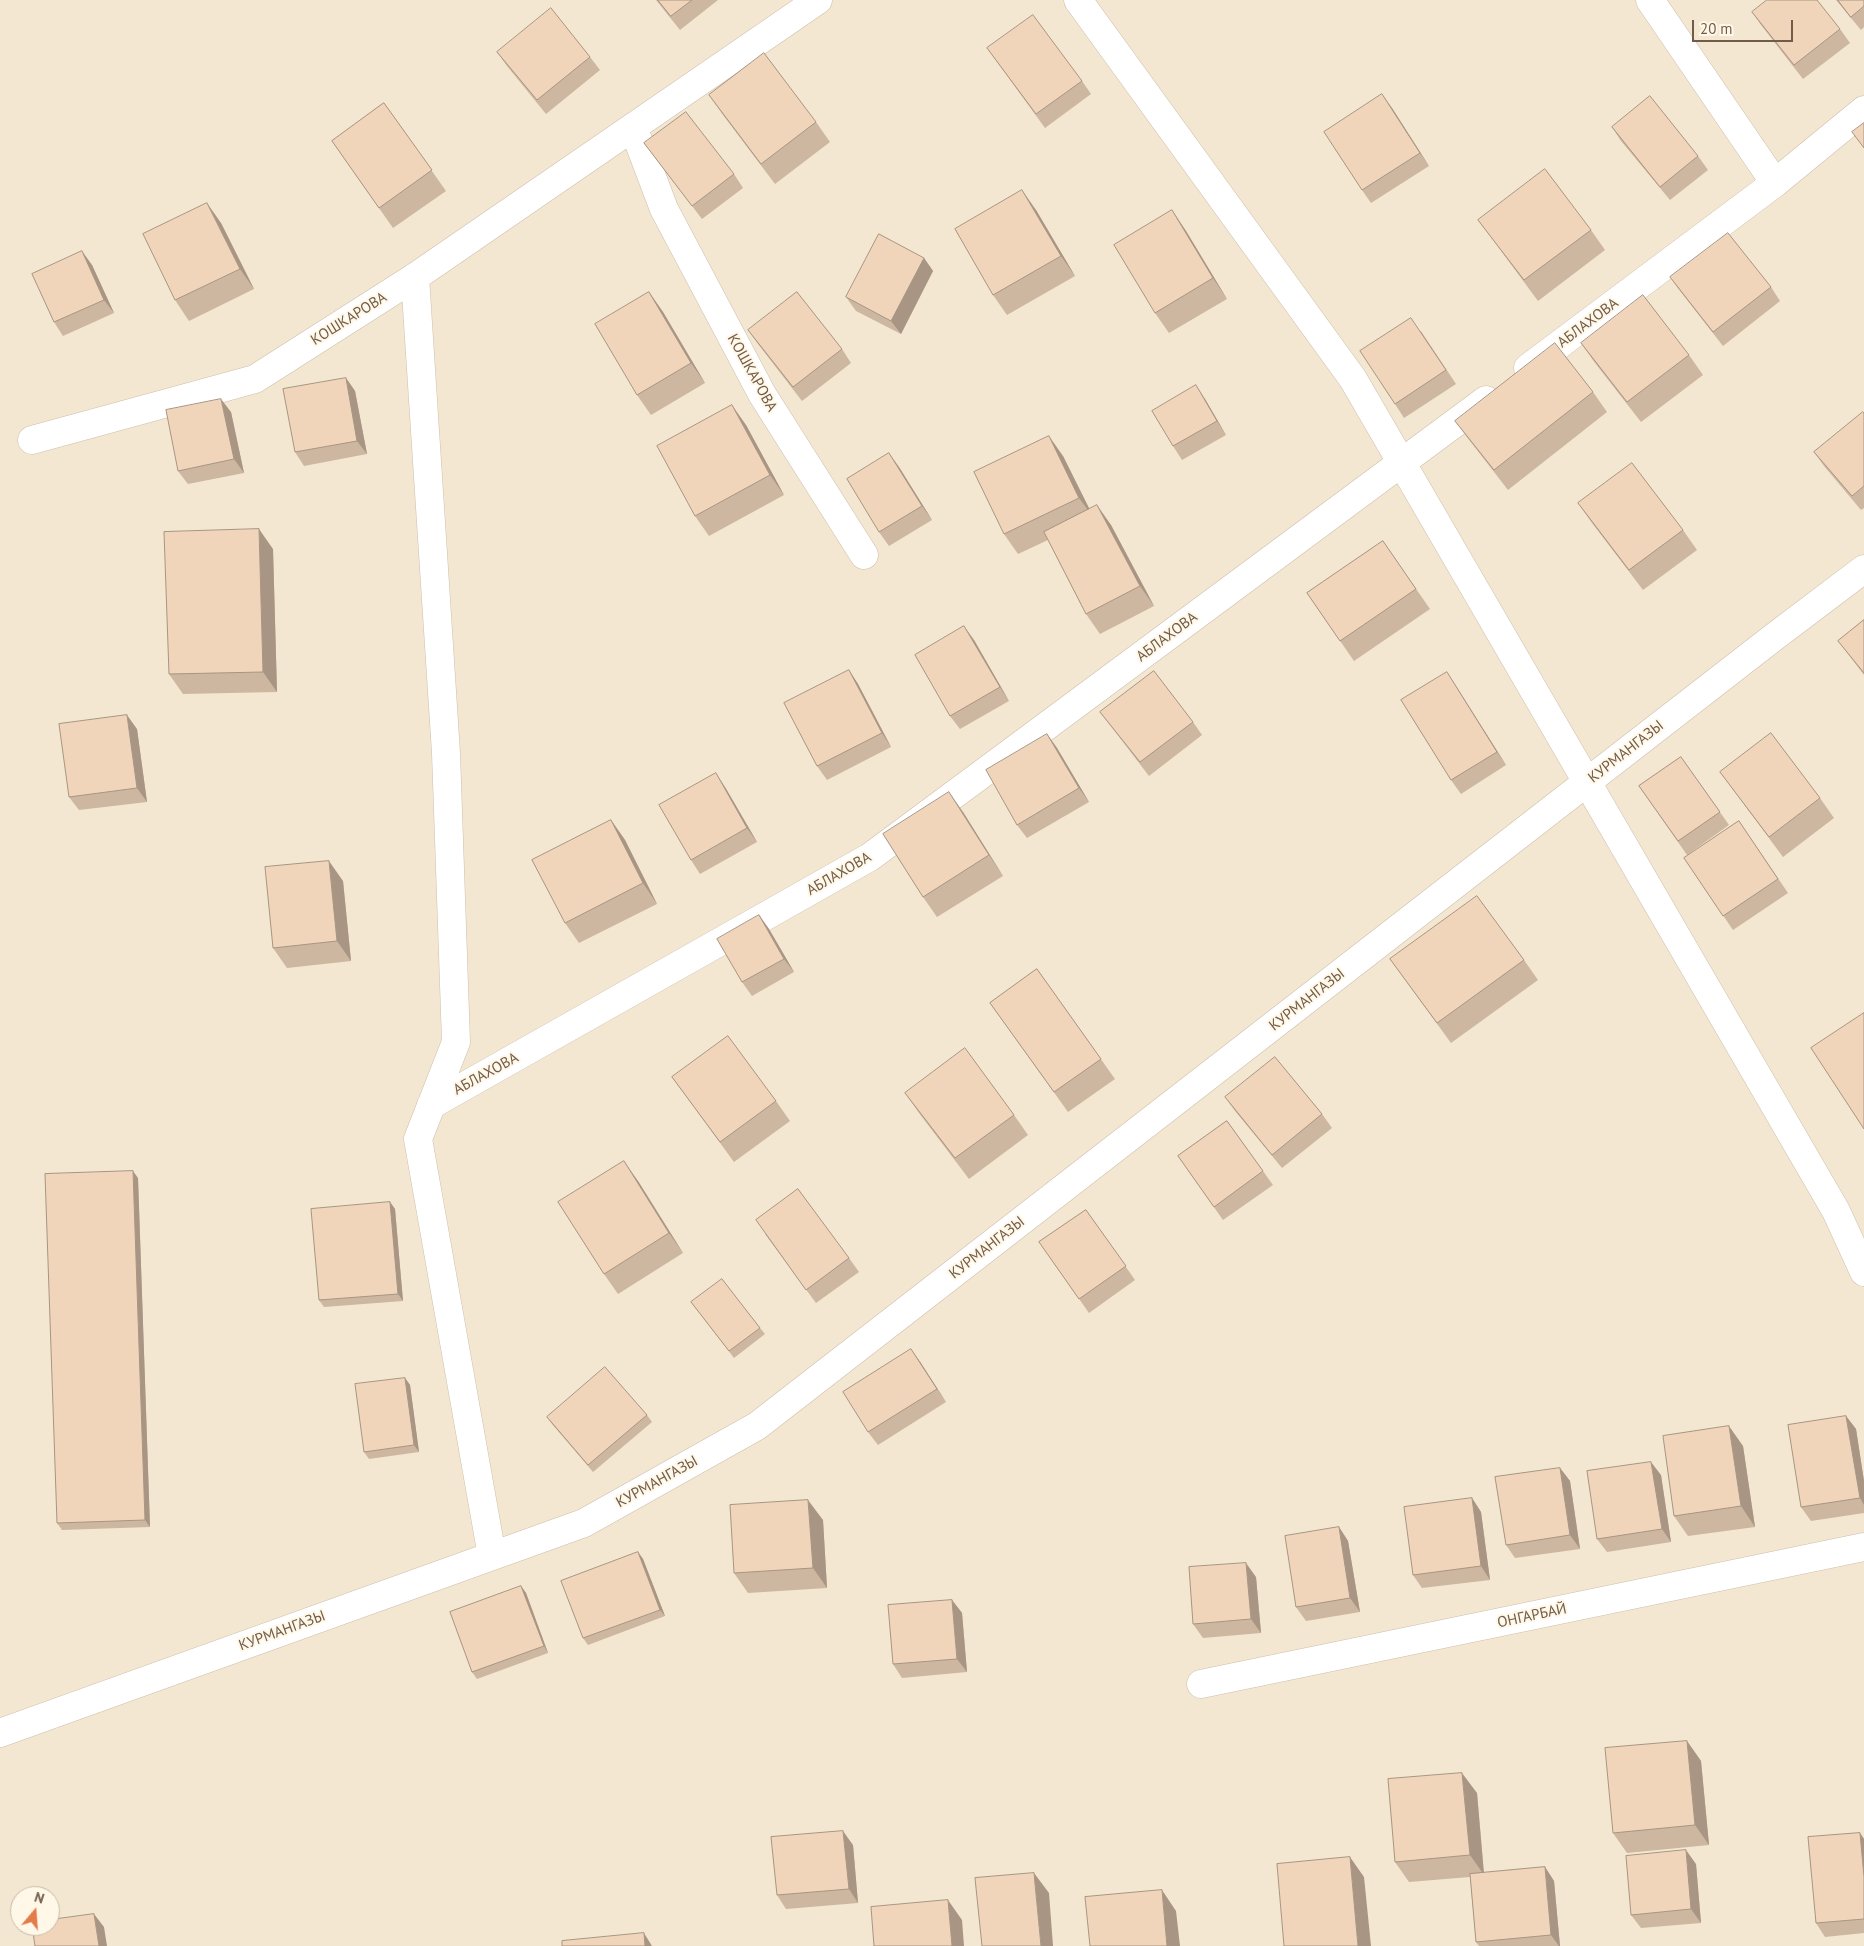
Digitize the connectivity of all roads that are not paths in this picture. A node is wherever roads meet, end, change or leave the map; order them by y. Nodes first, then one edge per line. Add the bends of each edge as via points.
1 (818, 0) edge
2 (1078, 0) edge
3 (1650, 0) edge
4 (1864, 110) edge
5 (633, 127) junction
6 (1775, 183) junction
7 (415, 277) junction
8 (32, 440) dead end
9 (1402, 463) junction
10 (864, 555) dead end
11 (1864, 569) edge
12 (1586, 783) junction
13 (431, 1105) junction
14 (1864, 1272) edge
15 (1864, 1547) edge
16 (492, 1556) junction
17 (1201, 1684) dead end
18 (0, 1733) edge

1 - 5 street, КОШКАРОВА
2 - 9 street via 1353,379
3 - 6 street
4 - 6 street, АБЛАХОВА
5 - 7 street, КОШКАРОВА
5 - 10 street, КОШКАРОВА via 664,208 757,385
6 - 9 street, АБЛАХОВА
7 - 8 street, КОШКАРОВА via 255,379
7 - 13 street via 446,753 456,1042
9 - 12 street
9 - 13 street, АБЛАХОВА via 870,857
11 - 12 street, КУРМАНГАЗЫ
12 - 14 street via 1831,1203
12 - 16 street, КУРМАНГАЗЫ via 757,1426 584,1523
13 - 16 street via 418,1139
15 - 17 street, ОНГАРБАЙ
16 - 18 street, КУРМАНГАЗЫ

